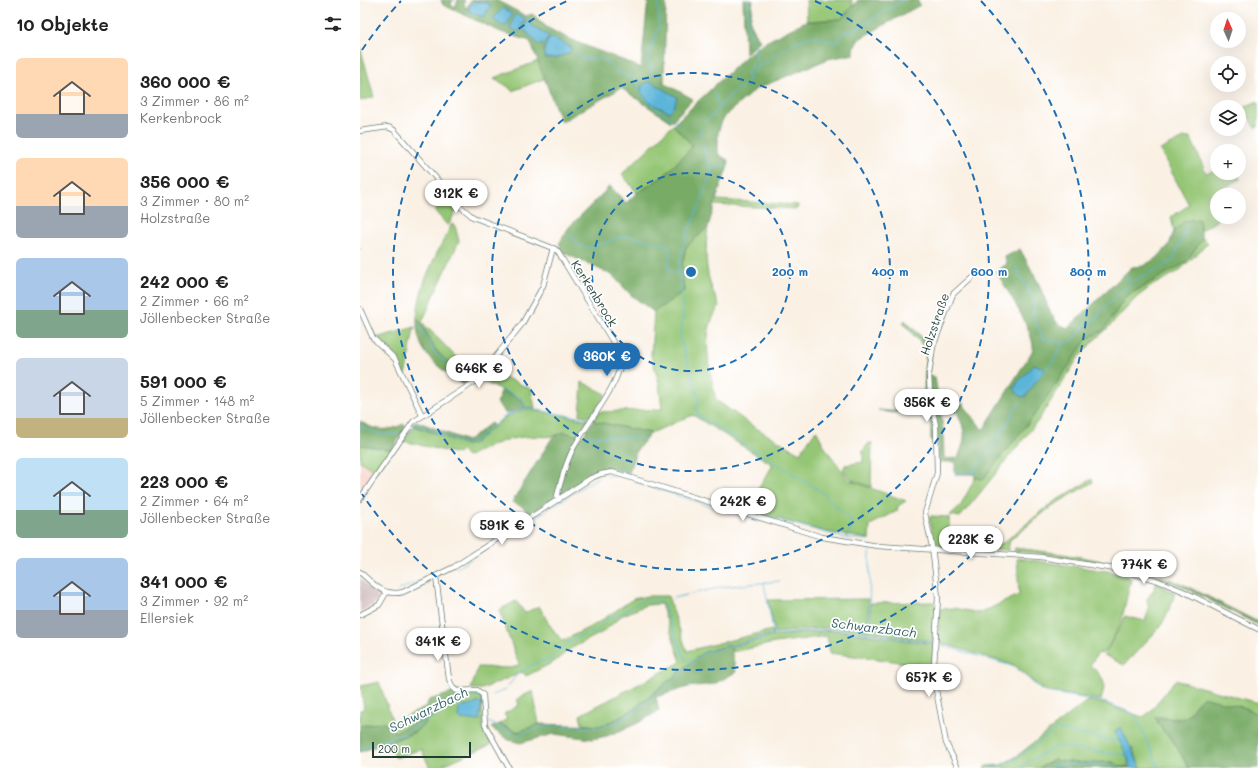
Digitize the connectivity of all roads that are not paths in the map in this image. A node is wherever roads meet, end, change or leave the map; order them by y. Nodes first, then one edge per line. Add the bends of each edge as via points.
1 (360, 131) edge
2 (553, 248) junction
3 (973, 276) dead end
4 (360, 309) edge
5 (422, 415) junction
6 (360, 499) edge
7 (559, 500) junction
8 (933, 550) junction
9 (360, 572) edge
10 (436, 577) junction
11 (386, 593) junction
12 (360, 615) edge
13 (1258, 629) edge
14 (509, 768) edge
15 (958, 768) edge

1 - 2 street via 388,127 394,130 473,217
2 - 5 street via 543,286 522,324 476,381
2 - 7 street, Kerkenbrock via 558,252 614,342 622,359 620,369 608,392 573,449 558,491
3 - 8 street, Holzstraße via 957,289 950,300 930,360 930,397 936,426 937,473 925,513
4 - 5 street via 373,338 395,359
5 - 6 street via 409,426
7 - 8 street via 597,475 612,472 822,537 878,546
7 - 10 street
8 - 13 street via 1041,557 1114,569 1156,580 1185,592
8 - 15 street, Holzstraße via 938,606 935,680 947,747
9 - 11 street
10 - 11 street via 397,594
10 - 14 street via 449,679 454,689 478,690 483,694 484,722
11 - 12 street via 379,605

